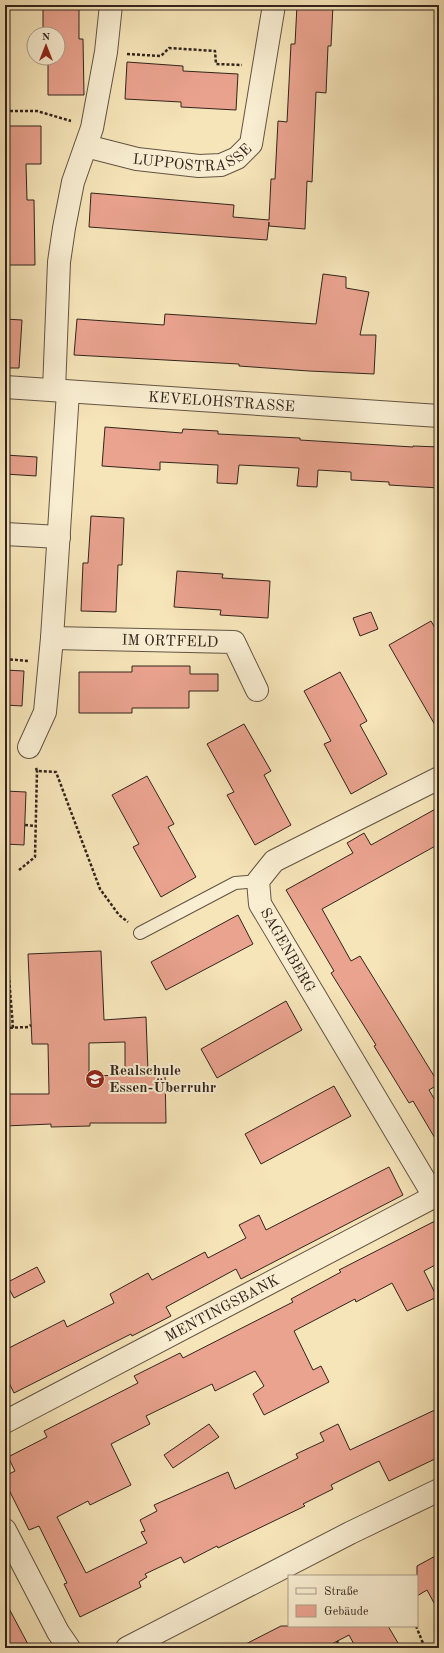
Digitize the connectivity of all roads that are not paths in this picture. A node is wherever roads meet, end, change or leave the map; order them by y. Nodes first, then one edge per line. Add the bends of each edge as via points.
1 (111, 5) edge
2 (274, 5) edge
3 (89, 137) junction
4 (5, 387) edge
5 (61, 391) junction
6 (439, 416) edge
7 (5, 534) edge
8 (59, 537) junction
9 (52, 638) junction
10 (257, 690) dead end
11 (29, 746) road end
12 (439, 778) edge
13 (258, 881) junction
14 (140, 933) road end
15 (437, 1195) edge
16 (5, 1422) edge
17 (439, 1490) edge
18 (5, 1530) edge
19 (69, 1648) edge
20 (127, 1648) edge

1 - 3 street via 106,52
2 - 3 street, LUPPOSTRASSE via 250,144 238,158 221,165 199,166 137,159
3 - 5 street via 73,182 59,262
4 - 5 street, KEVELOHSTRASSE
5 - 6 street, KEVELOHSTRASSE
5 - 8 street
7 - 8 street
8 - 9 street
9 - 10 street, IM ORTFELD via 234,642
9 - 11 street via 45,712
12 - 13 street via 274,861
13 - 14 lane via 235,883
13 - 15 street, SAGENBERG via 260,904
15 - 16 street, MENTINGSBANK
17 - 20 street
18 - 19 street via 58,1632

